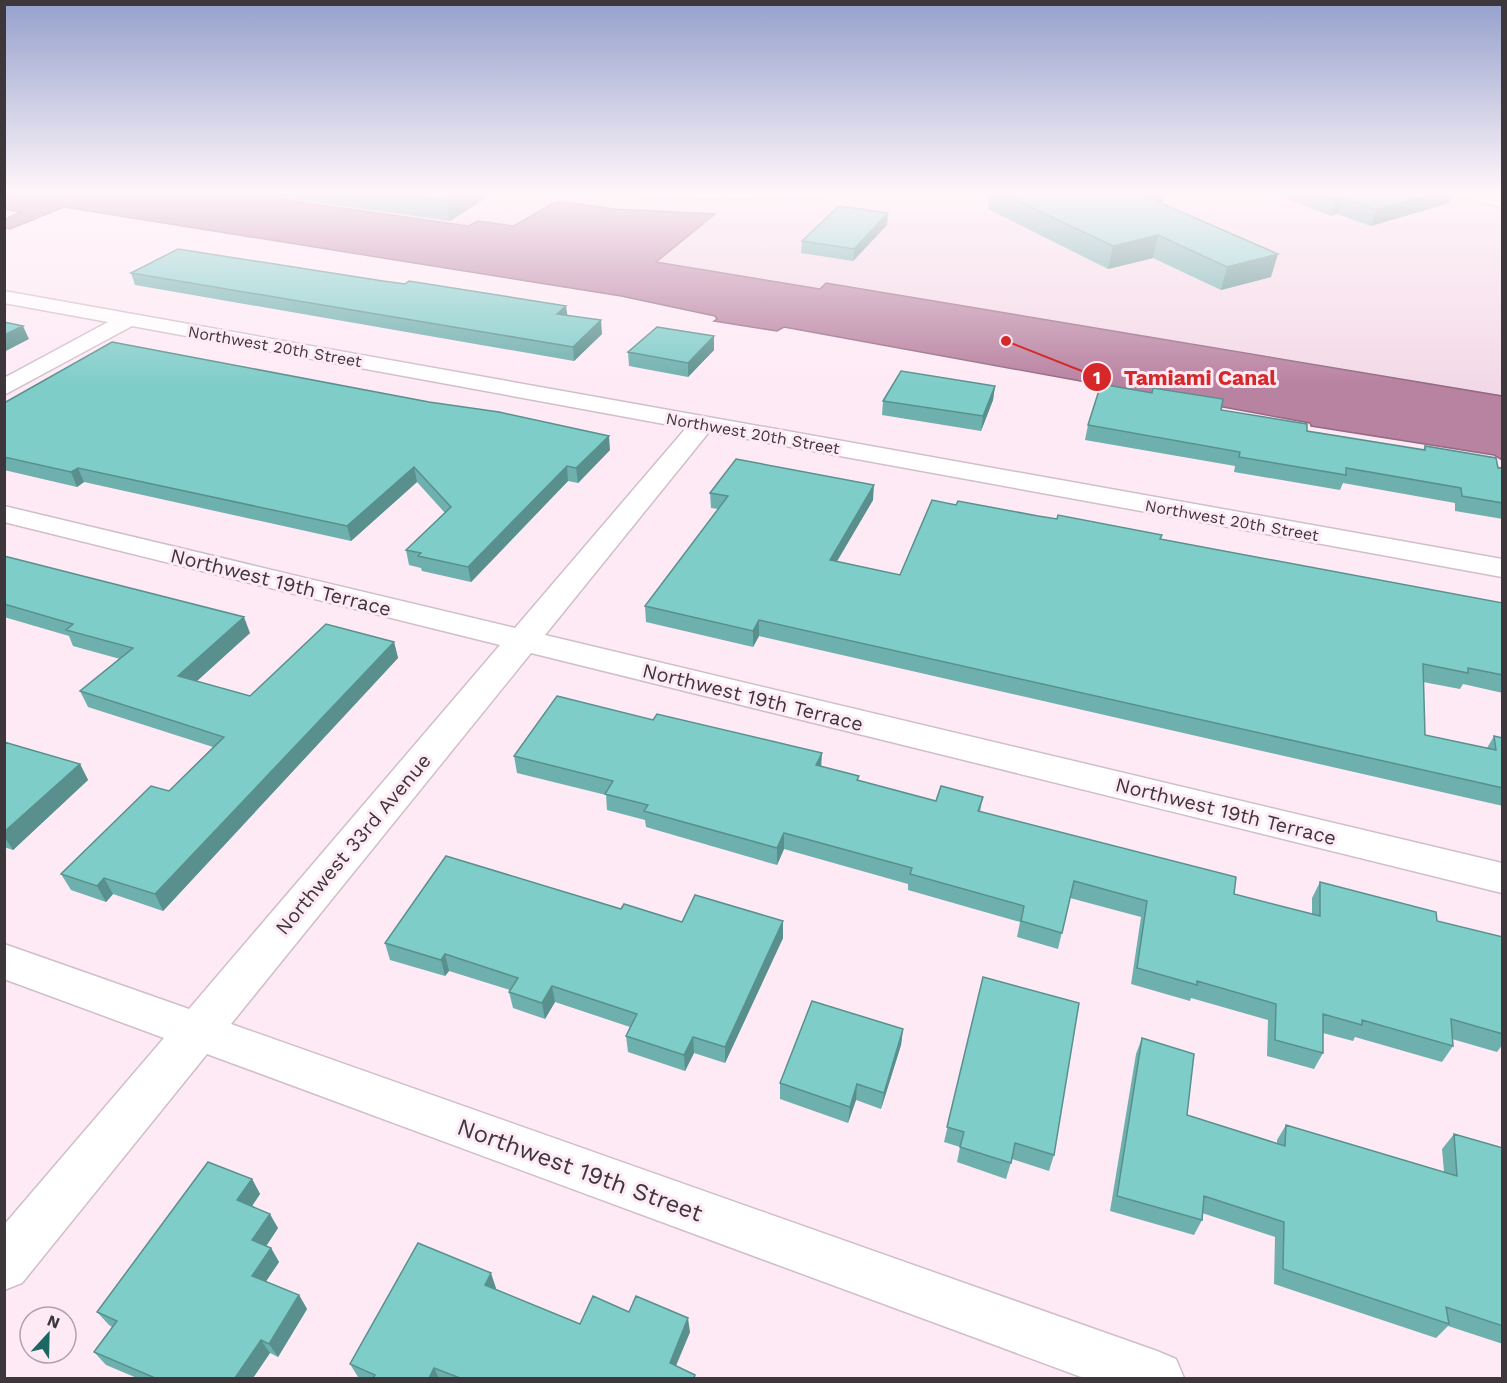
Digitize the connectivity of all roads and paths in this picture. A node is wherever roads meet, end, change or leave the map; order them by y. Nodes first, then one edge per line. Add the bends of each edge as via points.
1 (4, 297) edge
2 (128, 320) junction
3 (4, 388) edge
4 (702, 424) junction
5 (4, 514) edge
6 (1503, 568) edge
7 (521, 641) junction
8 (1503, 878) edge
9 (4, 961) edge
10 (198, 1032) junction
11 (4, 1265) edge
12 (1157, 1378) edge

1 - 2 street, Northwest 20th Street
2 - 3 street
2 - 4 street, Northwest 20th Street
4 - 6 street, Northwest 20th Street
4 - 7 street, Northwest 33rd Avenue
5 - 7 street, Northwest 19th Terrace
7 - 8 street, Northwest 19th Terrace
7 - 10 street, Northwest 33rd Avenue
9 - 10 street, Northwest 19th Street
10 - 11 street, Northwest 33rd Avenue
10 - 12 street, Northwest 19th Street

